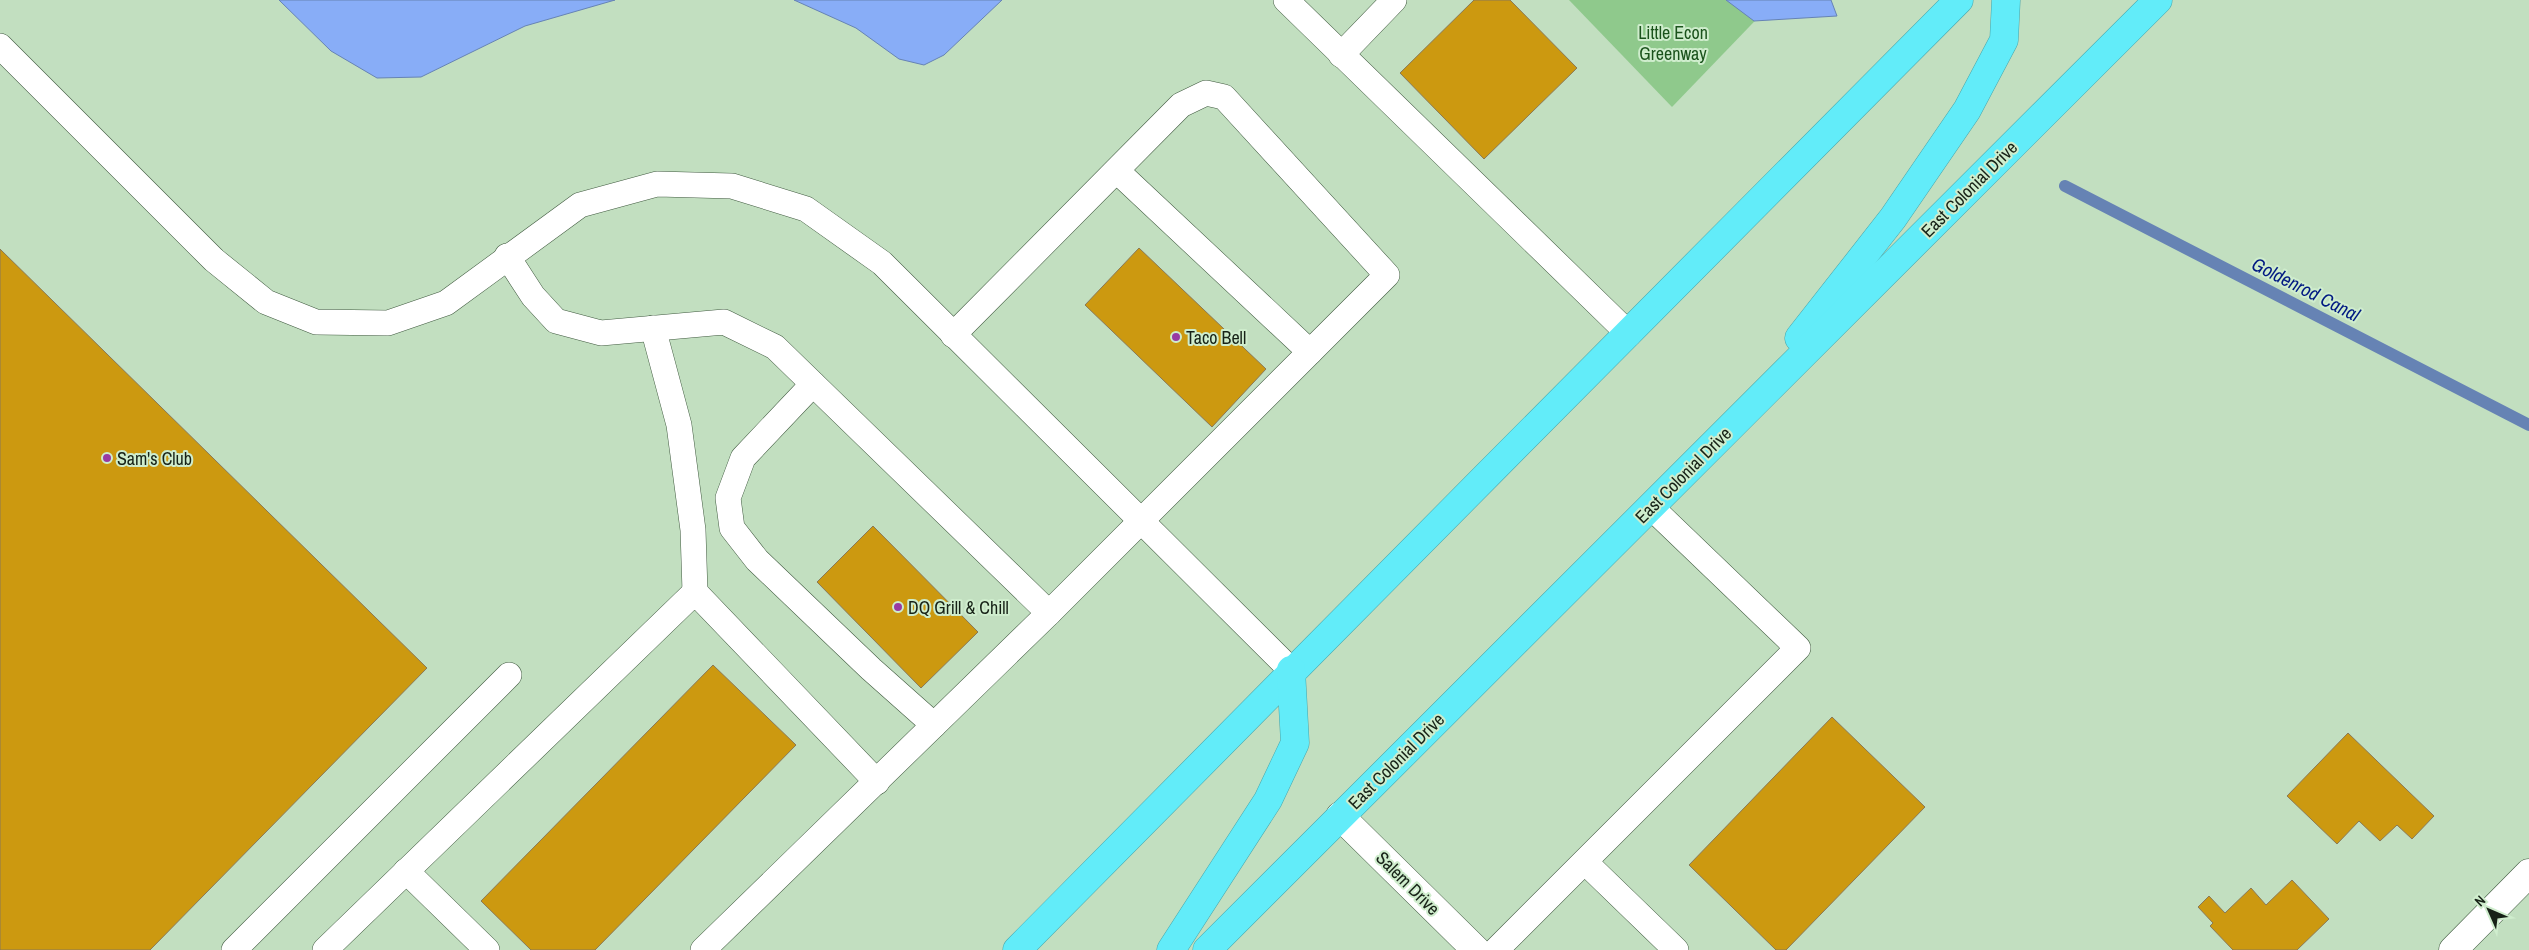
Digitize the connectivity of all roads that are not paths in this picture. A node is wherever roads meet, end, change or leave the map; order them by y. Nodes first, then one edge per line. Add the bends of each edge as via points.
1 (1286, 0) edge
2 (1394, 0) edge
3 (1959, 0) edge
4 (2006, 0) edge
5 (2158, 0) edge
6 (2134, 11) edge
7 (0, 46) edge
8 (1341, 55) junction
9 (1117, 170) junction
10 (507, 256) junction
11 (653, 328) junction
12 (1629, 334) junction
13 (954, 335) junction
14 (1310, 352) junction
15 (813, 384) junction
16 (1723, 436) junction
17 (1651, 507) junction
18 (1141, 521) junction
19 (695, 592) junction
20 (1049, 613) junction
21 (1291, 670) junction
22 (509, 675) dead end
23 (934, 725) junction
24 (876, 782) junction
25 (1340, 816) junction
26 (1585, 862) junction
27 (406, 871) junction
28 (2529, 873) edge
29 (234, 950) edge
30 (325, 950) edge
31 (487, 950) edge
32 (703, 950) edge
33 (1017, 950) edge
34 (1172, 950) edge
35 (1207, 950) edge
36 (1476, 950) edge
37 (1496, 950) edge
38 (1676, 950) edge
39 (2453, 950) edge

1 - 8 lane
2 - 8 lane
3 - 12 highway
4 - 16 highway via 2004,40 1967,110 1894,218
5 - 6 highway, East Colonial Drive
6 - 16 highway, East Colonial Drive
7 - 10 lane via 214,260 266,302 316,322 388,323 446,303
8 - 12 lane
9 - 13 lane
9 - 14 lane
9 - 14 lane via 1181,105 1206,93 1224,97 1387,275
10 - 11 lane via 533,296 556,321 601,333
10 - 13 lane via 580,205 657,184 732,186 806,208 882,264
11 - 15 lane via 724,322 775,347
11 - 19 lane via 678,425 693,530
12 - 21 highway
13 - 18 lane
14 - 18 lane
15 - 20 lane
15 - 23 lane via 743,458 728,498 732,528 757,560 870,669
16 - 17 highway, East Colonial Drive
17 - 25 highway, East Colonial Drive
17 - 26 lane via 1798,648
18 - 20 lane
18 - 21 lane
19 - 24 lane
19 - 27 lane
20 - 23 lane
21 - 33 highway
21 - 34 highway via 1295,743 1268,800
22 - 29 lane
23 - 24 lane
24 - 32 lane
25 - 35 highway, East Colonial Drive
25 - 36 street, Salem Drive
26 - 37 lane
26 - 38 lane
27 - 30 lane
27 - 31 lane
28 - 39 street

